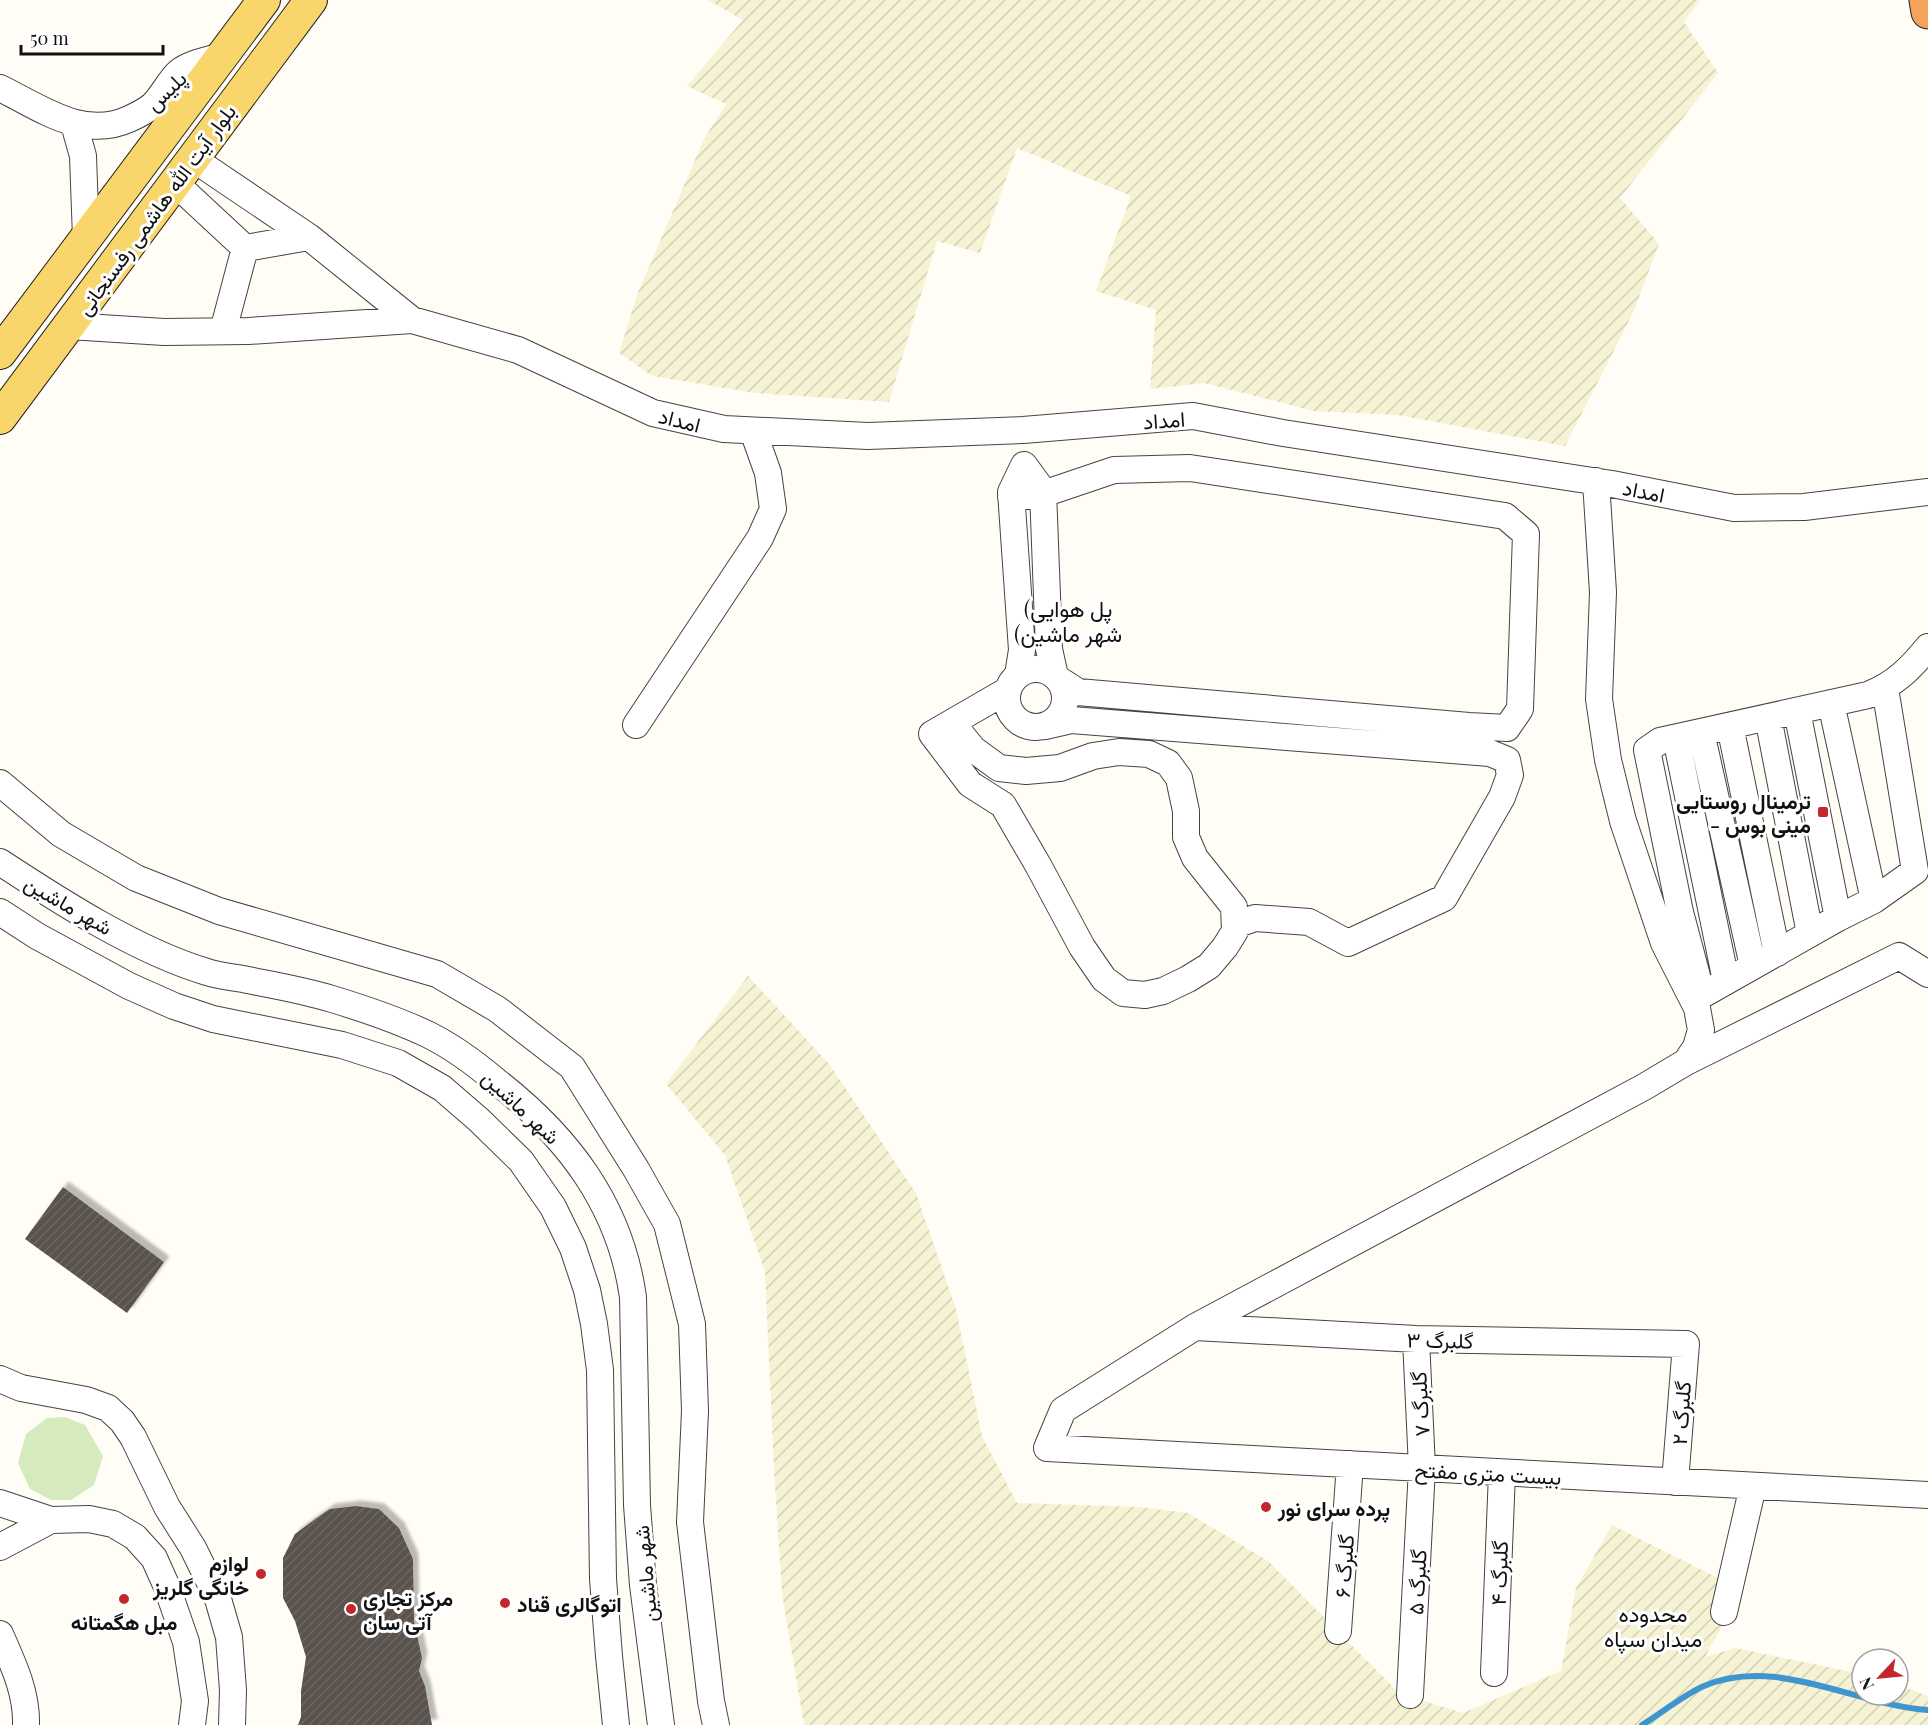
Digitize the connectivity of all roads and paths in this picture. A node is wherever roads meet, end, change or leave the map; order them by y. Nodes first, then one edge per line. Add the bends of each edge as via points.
1 (264, 0) edge
2 (311, 0) edge
3 (222, 56) junction
4 (0, 88) edge
5 (74, 124) junction
6 (162, 137) junction
7 (144, 162) junction
8 (183, 170) junction
9 (309, 237) junction
10 (86, 238) junction
11 (245, 248) junction
12 (412, 320) junction
13 (69, 326) junction
14 (223, 331) junction
15 (0, 353) edge
16 (0, 418) edge
17 (753, 430) junction
18 (1023, 430) junction
19 (1024, 465) junction
20 (1596, 481) junction
21 (1928, 492) edge
22 (1043, 494) junction
23 (1011, 497) junction
24 (1928, 647) edge
25 (1057, 678) junction
26 (1013, 683) junction
27 (1885, 688) junction
28 (1831, 703) junction
29 (1797, 711) junction
30 (1768, 717) junction
31 (952, 723) junction
32 (636, 725) dead end
33 (1045, 726) junction
34 (1730, 726) junction
35 (1490, 727) junction
36 (1701, 732) junction
37 (1490, 753) junction
38 (0, 783) edge
39 (0, 862) edge
40 (1874, 900) junction
41 (0, 912) edge
42 (1838, 918) junction
43 (1235, 925) junction
44 (1810, 934) junction
45 (1777, 953) junction
46 (1753, 966) junction
47 (1928, 974) edge
48 (1686, 1062) junction
49 (1195, 1327) junction
50 (1416, 1339) junction
51 (1686, 1344) joint
52 (0, 1379) edge
53 (1350, 1464) junction
54 (1422, 1468) junction
55 (1502, 1473) junction
56 (1675, 1482) junction
57 (1753, 1486) junction
58 (1928, 1496) edge
59 (0, 1503) edge
60 (51, 1520) junction
61 (0, 1547) edge
62 (1724, 1612) dead end
63 (1338, 1631) dead end
64 (0, 1634) edge
65 (1494, 1673) dead end
66 (1410, 1695) dead end
67 (26, 1725) edge
68 (192, 1725) edge
69 (232, 1725) edge
70 (616, 1725) edge
71 (661, 1725) edge
72 (716, 1725) edge

1 - 3 main road, بلوار آیت الله هاشمی رفسنجانی
2 - 8 main road, بلوار آیت الله هاشمی رفسنجانی
3 - 5 street, پلیس via 178,73 145,112 115,125
3 - 6 main road, بلوار آیت الله هاشمی رفسنجانی
4 - 5 street, پلیس
5 - 10 street via 83,156
6 - 7 main road, بلوار آیت الله هاشمی رفسنجانی
6 - 8 main road
7 - 8 main road
7 - 10 main road, بلوار آیت الله هاشمی رفسنجانی
8 - 9 street
8 - 11 street
8 - 13 main road, بلوار آیت الله هاشمی رفسنجانی
9 - 11 street
9 - 12 street
10 - 15 main road, بلوار آیت الله هاشمی رفسنجانی
11 - 14 street
12 - 14 street
12 - 17 street, امداد via 518,350 653,413 724,429
13 - 14 street
13 - 16 main road, بلوار آیت الله هاشمی رفسنجانی
17 - 18 street, امداد via 868,436
17 - 32 street via 768,473 774,509 760,538
18 - 19 street
18 - 20 street, امداد via 1193,416
19 - 22 street
19 - 23 street
20 - 21 street, امداد via 1734,507 1804,507
20 - 48 street via 1603,592 1600,710 1623,821 1665,943 1697,1008 1701,1030
22 - 23 street
22 - 25 street via 1049,649
22 - 35 street via 1114,470 1190,468 1504,516 1526,534 1520,709 1507,728
23 - 26 street via 1022,650
24 - 27 street via 1910,669
25 - 26 street via 1036,669 1026,671
25 - 33 street via 1064,688 1064,706 1060,715
25 - 35 street via 1078,692
26 - 31 street
26 - 33 street via 1009,708 1013,716 1027,726
27 - 28 street
27 - 40 street via 1915,871
28 - 29 street
28 - 40 street
29 - 30 street
29 - 42 street
30 - 34 street
30 - 44 street
31 - 43 street via 973,749 999,768 1060,768 1119,752 1149,754 1168,763 1179,778 1186,811 1186,837 1195,858 1234,907
31 - 43 street via 932,734 970,784 1003,805 1082,947 1104,979 1123,993 1145,995 1188,979 1209,966 1225,947
33 - 37 street via 1071,720
34 - 36 street
34 - 45 street
35 - 37 street via 1500,744
36 - 46 street
36 - 46 street via 1660,741 1647,750 1680,912 1702,995
37 - 43 street via 1507,760 1510,775 1444,898 1348,943 1309,922 1255,918
38 - 72 street via 61,834 136,878 219,911 437,974 497,1009 572,1068 667,1224 692,1324 690,1522
39 - 71 street, شهر ماشین via 104,926 164,956 208,973 329,998 430,1036 513,1094 550,1128 579,1165 603,1202 629,1269 633,1297 637,1505
40 - 42 street
41 - 70 street, شهر ماشین via 47,942 174,1006 213,1019 342,1045 398,1063 442,1088 521,1161 553,1207 573,1248 594,1324 600,1370 603,1579
42 - 44 street
44 - 45 street
45 - 46 street
47 - 48 street via 1899,956
48 - 49 street
49 - 50 street, گلبرگ ۳
49 - 53 street, بیست متری مفتح via 1063,1410 1047,1448
50 - 51 street, گلبرگ ۳
50 - 54 street, گلبرگ ۷
51 - 56 street, گلبرگ ۲
52 - 69 street via 21,1388 108,1408 133,1437 218,1599 229,1637
53 - 54 street, بیست متری مفتح
53 - 63 street, گلبرگ ۶
54 - 55 street, بیست متری مفتح
54 - 66 street, گلبرگ ۵
55 - 56 street, بیست متری مفتح
55 - 65 street, گلبرگ ۴
56 - 57 street, بیست متری مفتح
57 - 58 street, بیست متری مفتح
57 - 62 street
59 - 60 street
60 - 61 street
60 - 68 street via 88,1519 113,1524 135,1537 154,1558 186,1642 195,1701
64 - 67 street via 20,1681 27,1707

